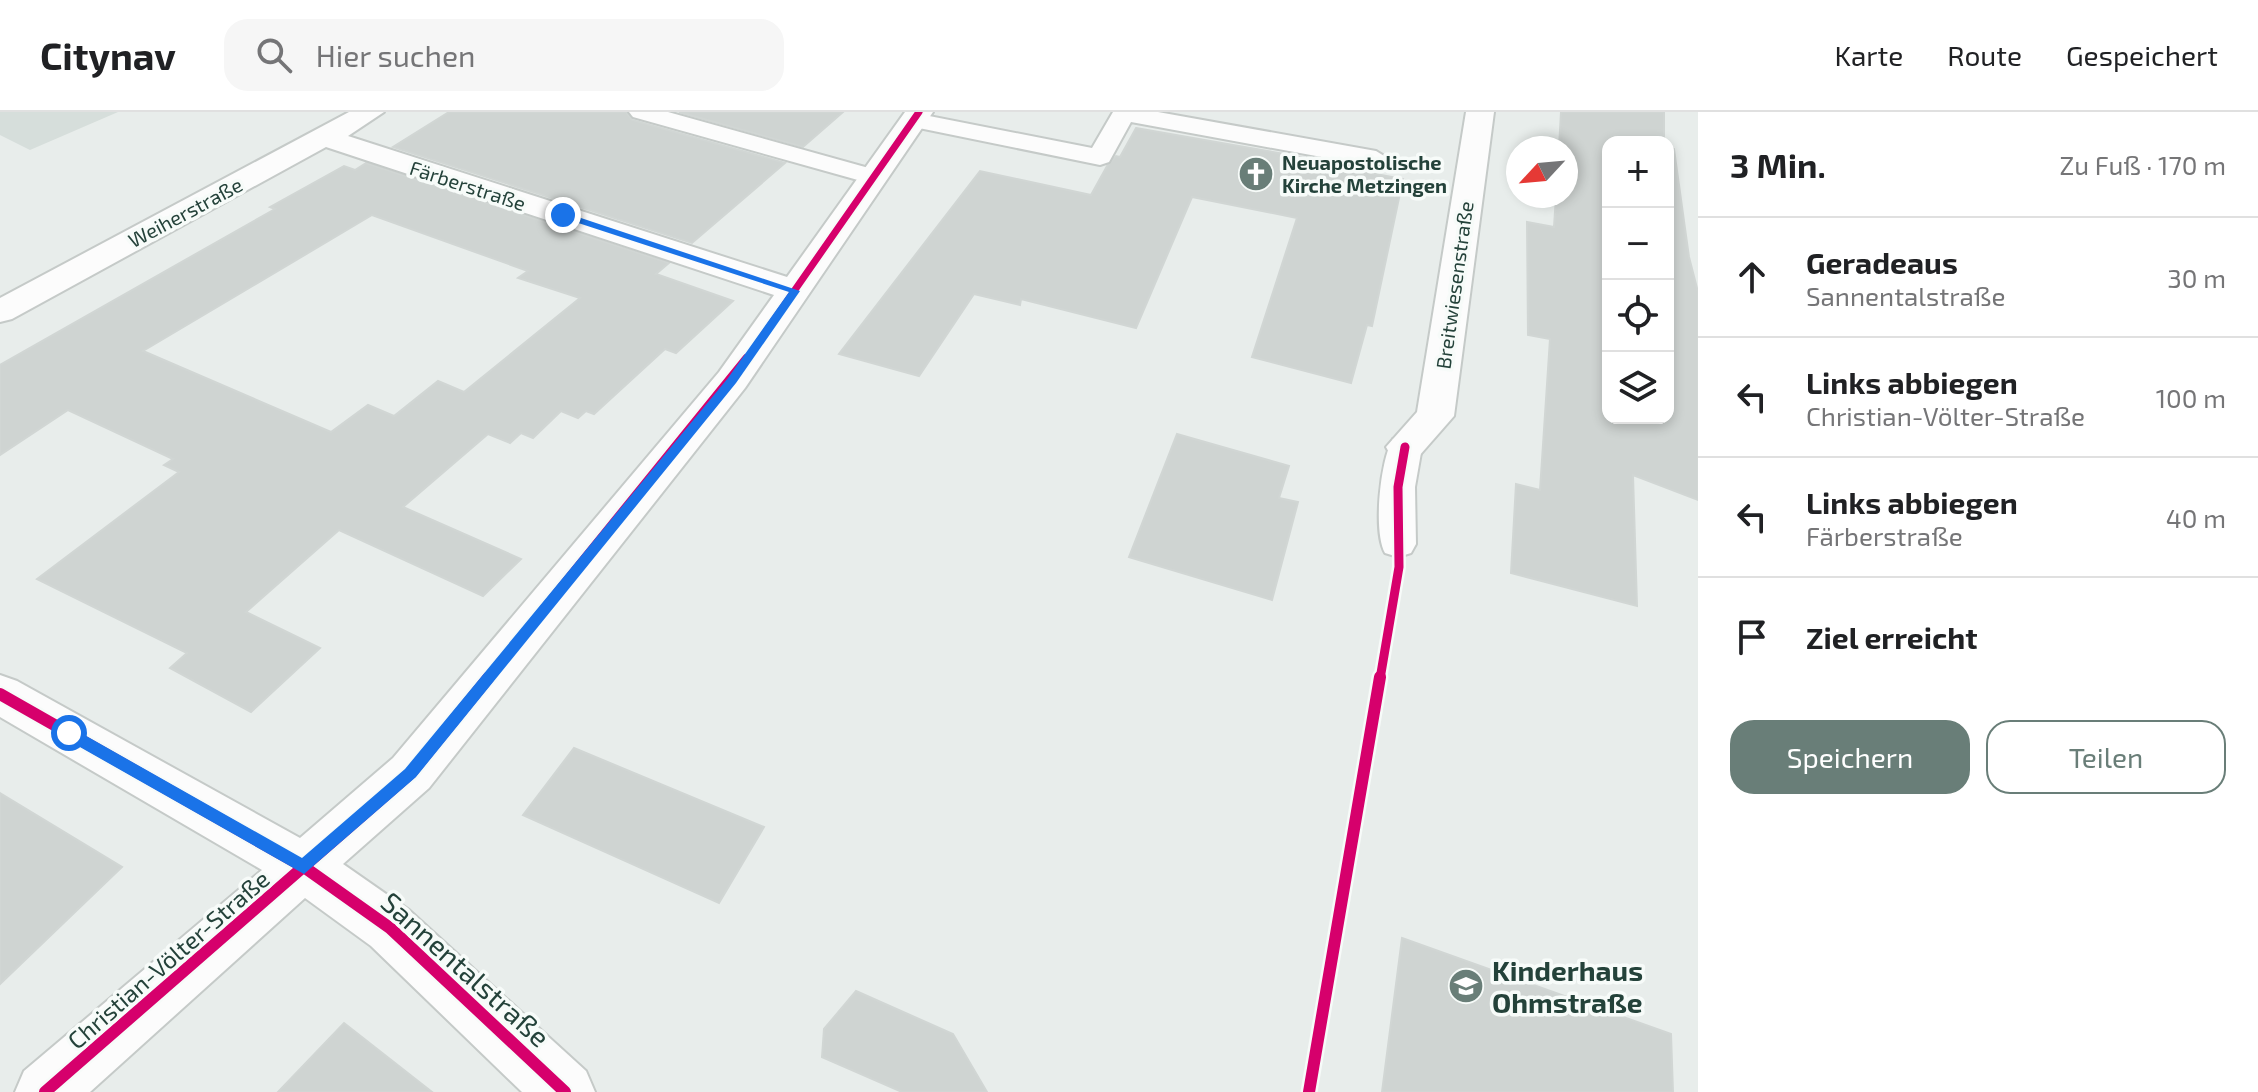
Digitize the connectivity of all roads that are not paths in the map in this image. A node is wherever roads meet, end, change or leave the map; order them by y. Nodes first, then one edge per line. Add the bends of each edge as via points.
1 (370, 112) edge
2 (641, 112) edge
3 (1480, 112) edge
4 (916, 116) edge
5 (323, 137) junction
6 (1376, 159) dead end
7 (874, 177) junction
8 (795, 291) junction
9 (0, 312) edge
10 (1405, 447) joint
11 (1398, 544) dead end
12 (0, 694) edge
13 (304, 867) junction
14 (45, 1092) edge
15 (565, 1092) edge

1 - 5 street, Weiherstraße
2 - 7 lane
3 - 10 street, Breitwiesenstraße via 1435,416
4 - 6 lane via 1100,157 1124,113
4 - 7 street, Christian-Völter-Straße
5 - 8 street, Färberstraße
5 - 9 street, Weiherstraße
7 - 8 street, Christian-Völter-Straße
8 - 13 street, Christian-Völter-Straße via 732,380 411,773
10 - 11 lane via 1398,487
12 - 13 street, Sannentalstraße
13 - 14 street, Christian-Völter-Straße
13 - 15 street, Sannentalstraße via 390,928

